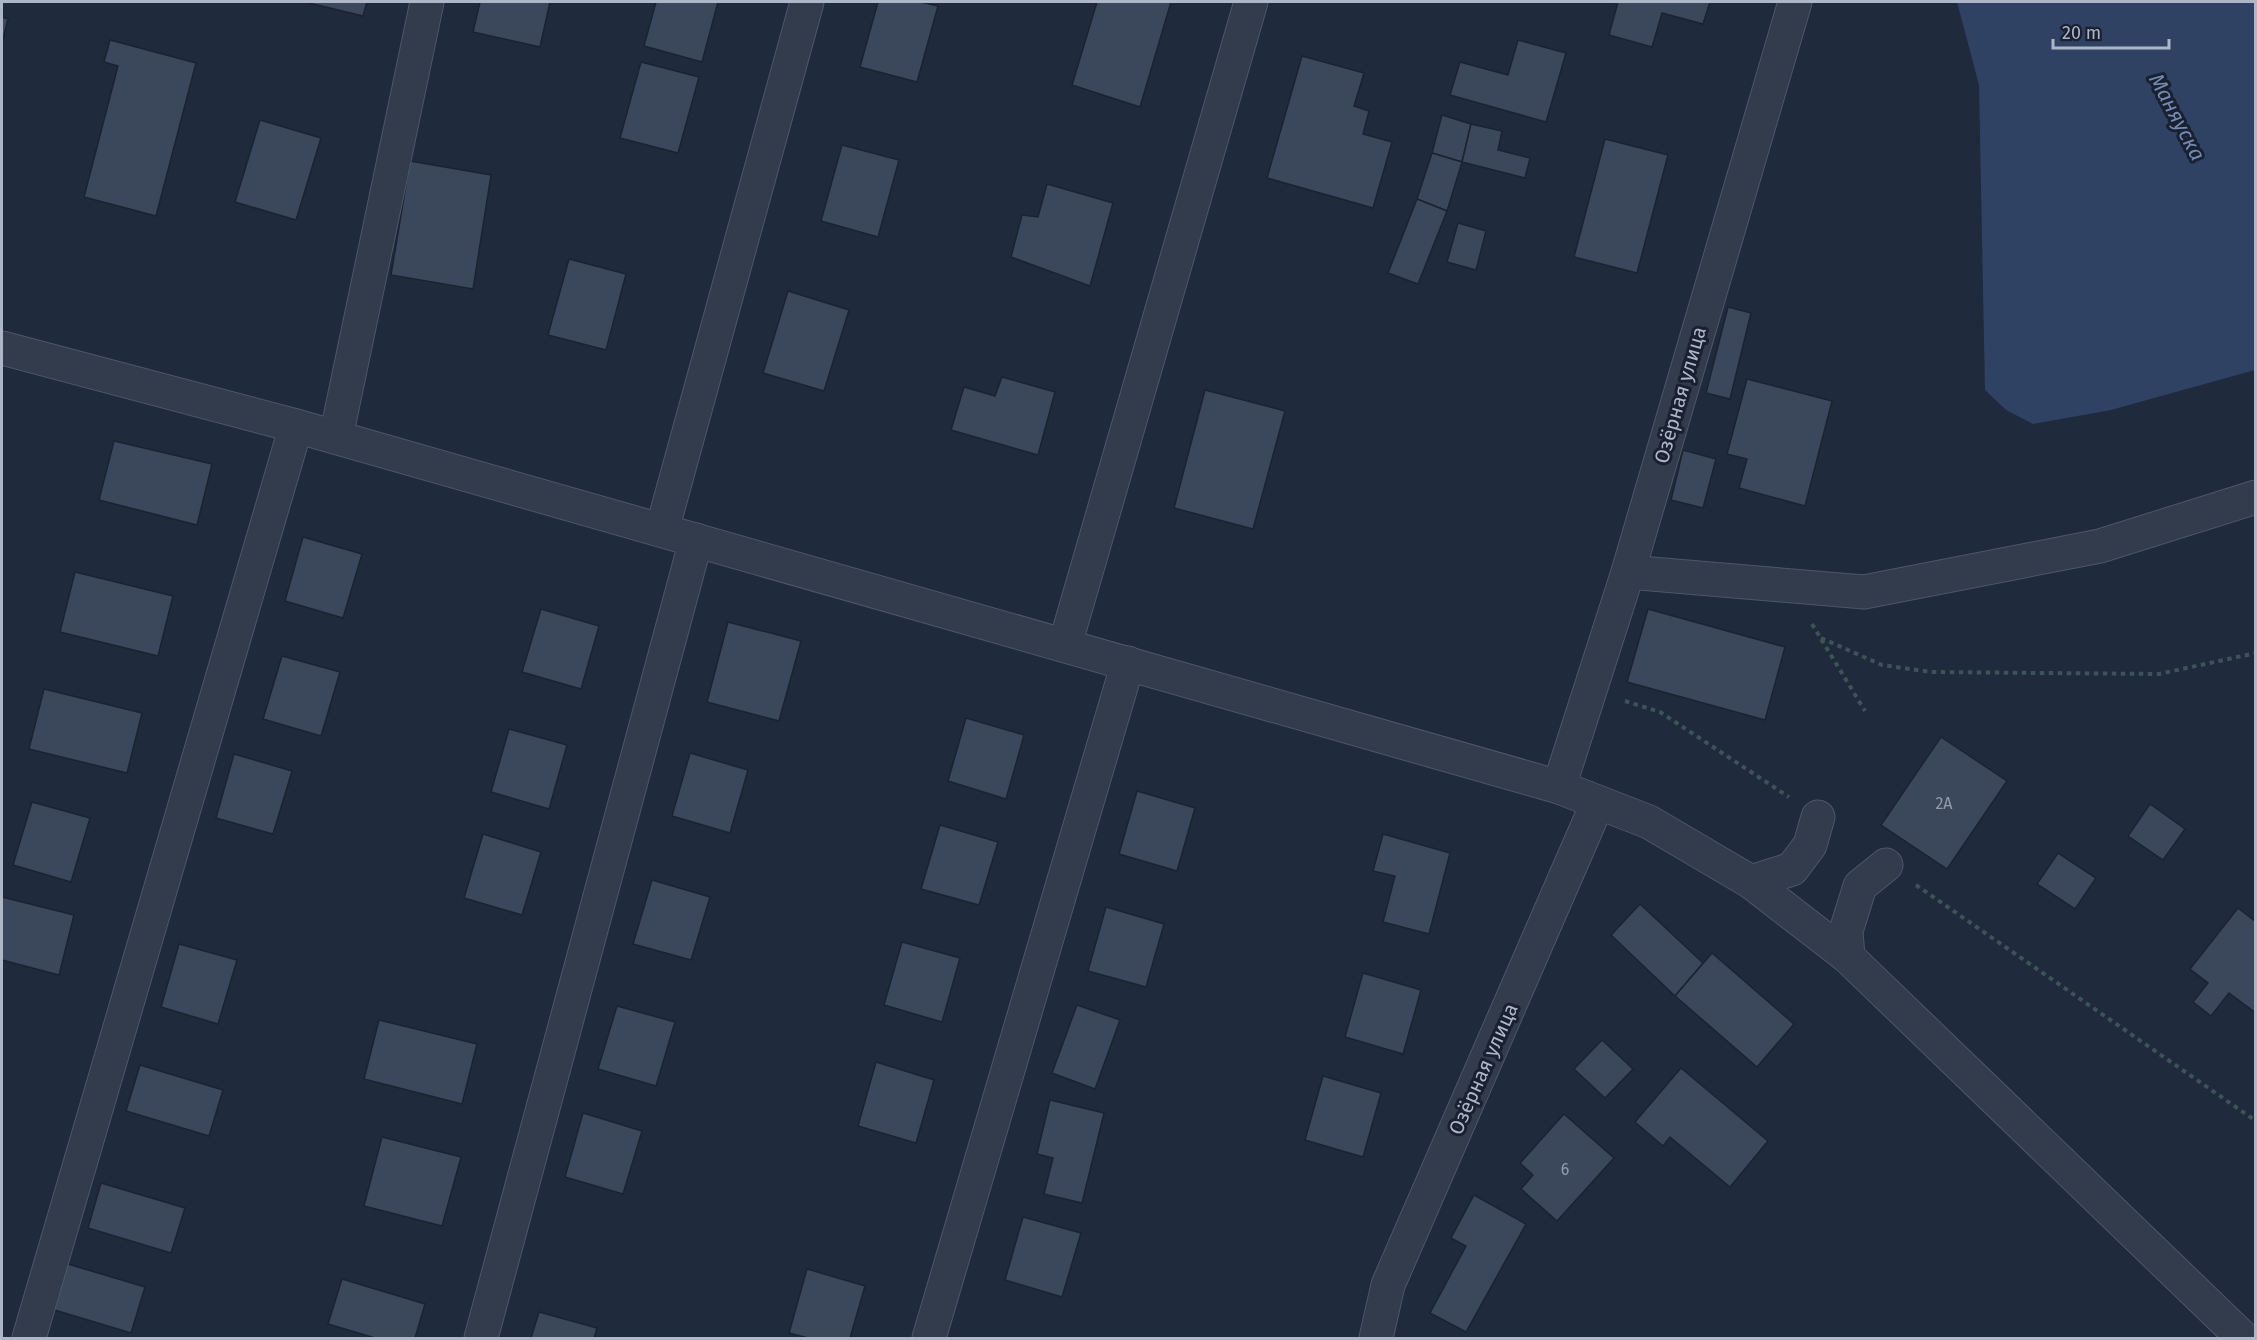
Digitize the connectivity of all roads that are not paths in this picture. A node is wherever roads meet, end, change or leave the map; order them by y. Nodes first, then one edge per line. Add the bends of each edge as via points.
1 (427, 2) edge
2 (807, 2) edge
3 (1251, 2) edge
4 (1795, 2) edge
5 (2, 348) edge
6 (296, 426) junction
7 (336, 437) junction
8 (2256, 497) edge
9 (662, 530) junction
10 (696, 540) junction
11 (1628, 572) junction
12 (1065, 645) junction
13 (1128, 663) junction
14 (1559, 787) junction
15 (1598, 802) junction
16 (1818, 817) road end
17 (1886, 865) road end
18 (1751, 882) junction
19 (1848, 957) junction
20 (29, 1338) edge
21 (481, 1338) edge
22 (929, 1338) edge
23 (1376, 1338) edge
24 (2243, 1338) edge

1 - 7 street
2 - 9 street
3 - 12 street
4 - 11 street, Озёрная улица
5 - 6 street
6 - 7 street
6 - 20 street
7 - 9 street
8 - 11 street via 2100,546 1864,592
9 - 10 street
10 - 12 street
10 - 21 street
11 - 14 street, Озёрная улица
12 - 13 street
13 - 14 street
13 - 22 street
14 - 15 street
15 - 18 street via 1649,822
15 - 23 street, Озёрная улица via 1388,1285
16 - 18 street via 1810,845 1792,869
17 - 19 street via 1860,886 1846,931
18 - 19 street
19 - 24 street

